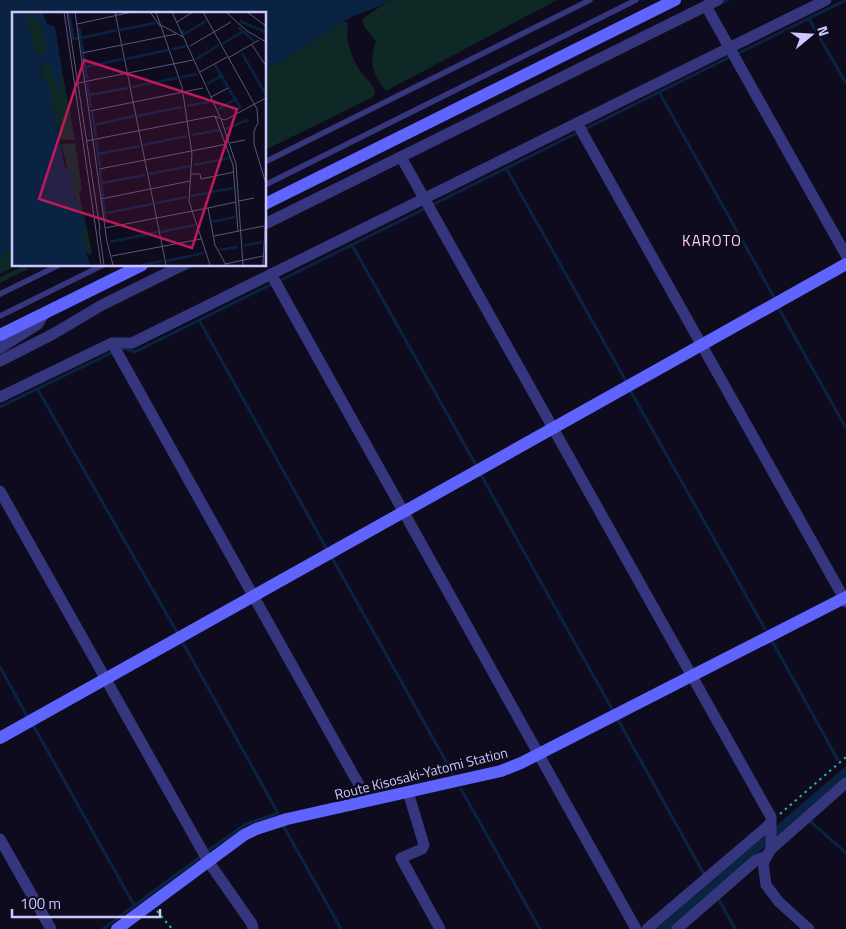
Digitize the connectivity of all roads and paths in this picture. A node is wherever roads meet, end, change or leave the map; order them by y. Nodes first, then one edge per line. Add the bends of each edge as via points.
1 (590, 0) edge
2 (636, 0) edge
3 (675, 0) edge
4 (718, 0) edge
5 (826, 0) edge
6 (706, 6) junction
7 (730, 48) junction
8 (577, 123) junction
9 (401, 157) junction
10 (266, 162) edge
11 (266, 185) edge
12 (423, 199) junction
13 (266, 204) edge
14 (266, 224) edge
15 (846, 255) edge
16 (846, 264) edge
17 (57, 266) edge
18 (101, 266) edge
19 (140, 266) edge
20 (181, 266) edge
21 (271, 274) junction
22 (0, 294) edge
23 (44, 314) junction
24 (0, 316) edge
25 (0, 335) edge
26 (112, 344) junction
27 (702, 346) junction
28 (0, 348) edge
29 (0, 361) edge
30 (0, 397) edge
31 (552, 428) junction
32 (0, 491) edge
33 (404, 512) junction
34 (254, 596) junction
35 (845, 599) edge
36 (692, 677) junction
37 (106, 679) junction
38 (0, 738) edge
39 (540, 754) junction
40 (846, 757) edge
41 (846, 784) edge
42 (408, 792) junction
43 (368, 801) junction
44 (770, 820) junction
45 (0, 839) edge
46 (769, 850) junction
47 (208, 861) junction
48 (151, 904) junction
49 (51, 929) edge
50 (117, 929) edge
51 (172, 929) edge
52 (253, 929) edge
53 (440, 929) edge
54 (636, 929) edge
55 (648, 929) edge
56 (677, 929) edge
57 (809, 929) edge

1 - 10 lane
2 - 11 lane
3 - 13 street
4 - 6 street
5 - 7 street
6 - 7 street
6 - 9 street
7 - 8 street
7 - 15 street
8 - 12 street
8 - 27 street
9 - 12 street
9 - 14 street
12 - 21 street
12 - 31 street
16 - 27 street
17 - 22 lane
18 - 24 lane
19 - 23 street
20 - 29 street
21 - 26 street via 132,343
21 - 33 street
23 - 25 street
23 - 28 street via 38,324
26 - 30 street
26 - 34 street
27 - 31 street
27 - 35 street
31 - 33 street
31 - 36 street
32 - 37 street
33 - 34 street
33 - 39 street
34 - 37 street
34 - 43 street
35 - 36 street, Route Kisosaki-Yatomi Station
36 - 39 street, Route Kisosaki-Yatomi Station
36 - 44 street
37 - 38 street
37 - 47 street
39 - 42 street, Route Kisosaki-Yatomi Station via 501,771
39 - 54 street
40 - 44 path
41 - 46 street
42 - 43 street, Route Kisosaki-Yatomi Station
42 - 53 street via 424,845 401,858
43 - 47 street, Route Kisosaki-Yatomi Station via 256,829
44 - 46 street
44 - 55 street
45 - 49 street
46 - 56 street
46 - 57 street via 763,874 766,885 779,902
47 - 48 street, Route Kisosaki-Yatomi Station
47 - 52 street
48 - 50 street, Route Kisosaki-Yatomi Station
48 - 51 path

